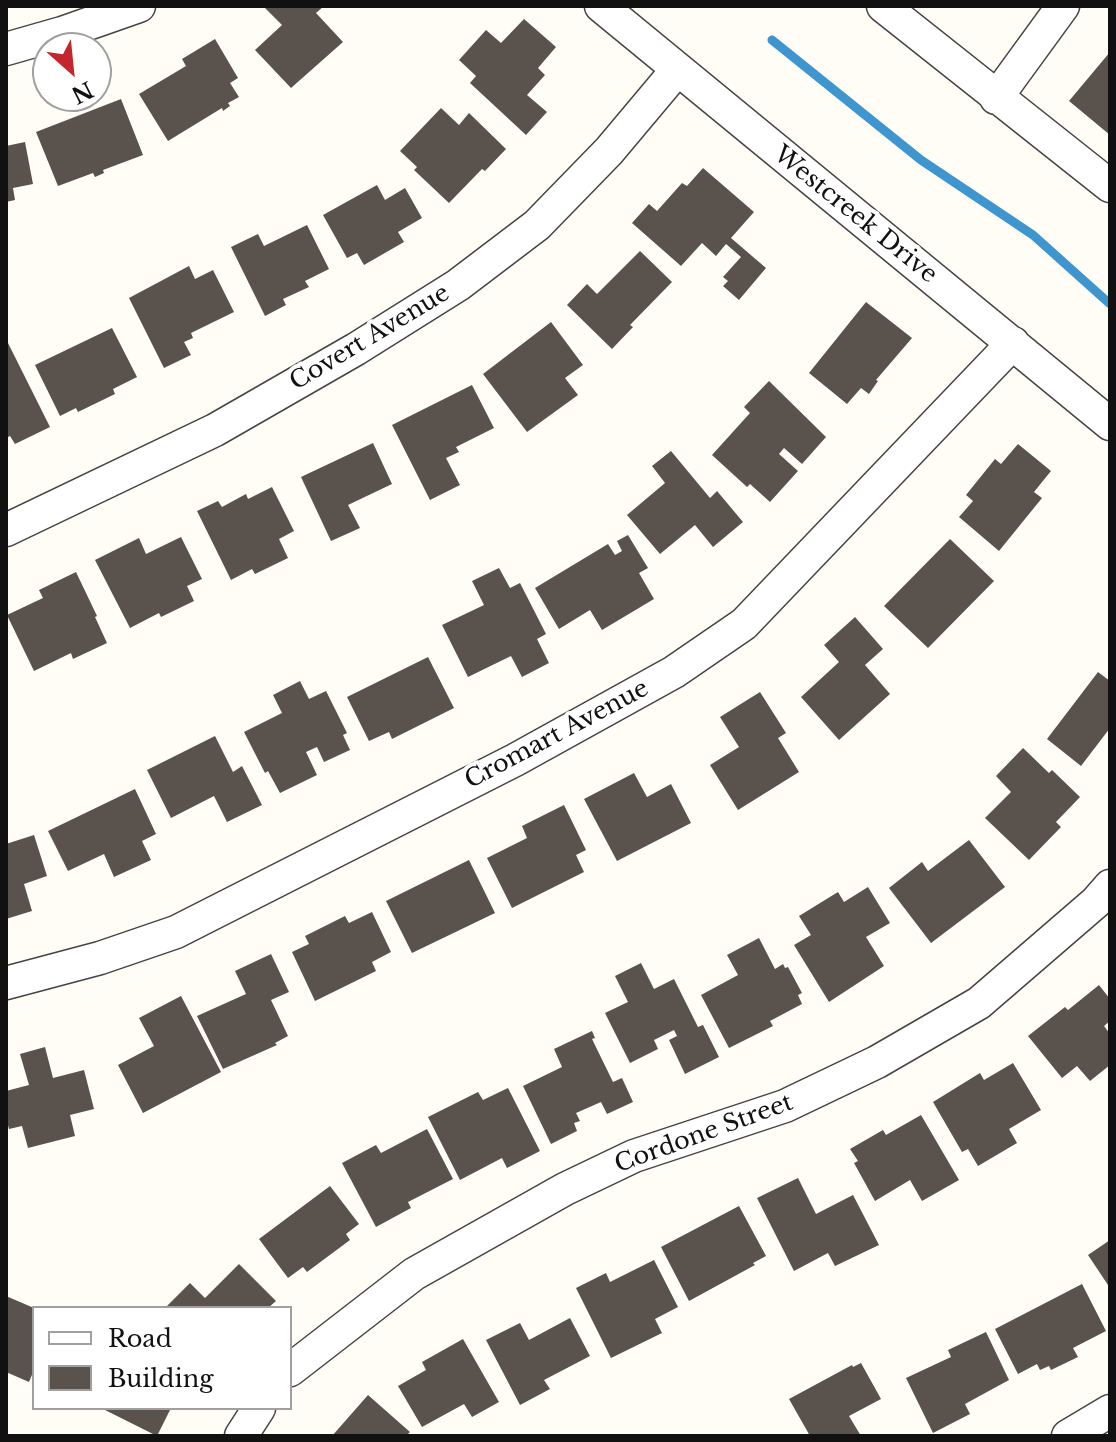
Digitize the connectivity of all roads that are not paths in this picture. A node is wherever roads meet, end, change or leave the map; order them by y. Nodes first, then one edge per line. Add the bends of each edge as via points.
1 (139, 6) edge
2 (601, 6) edge
3 (883, 6) edge
4 (1063, 6) edge
5 (6, 49) edge
6 (677, 70) junction
7 (996, 98) junction
8 (1110, 186) edge
9 (1013, 343) junction
10 (1110, 424) edge
11 (6, 530) edge
12 (1110, 886) edge
13 (6, 983) edge
14 (292, 1368) edge
15 (258, 1410) edge
16 (1110, 1411) edge
17 (241, 1436) edge
18 (1068, 1436) edge

1 - 5 street
2 - 6 street, Westcreek Drive
3 - 7 street
4 - 7 street
6 - 9 street, Westcreek Drive
6 - 11 street, Covert Avenue via 537,225 458,285 215,430
7 - 8 street
9 - 10 street, Westcreek Drive
9 - 13 street, Cromart Avenue via 744,624 674,672 515,760 176,932
12 - 14 street, Cordone Street via 979,1003 877,1062 785,1106 634,1156 565,1189 414,1274
15 - 17 street
16 - 18 street

